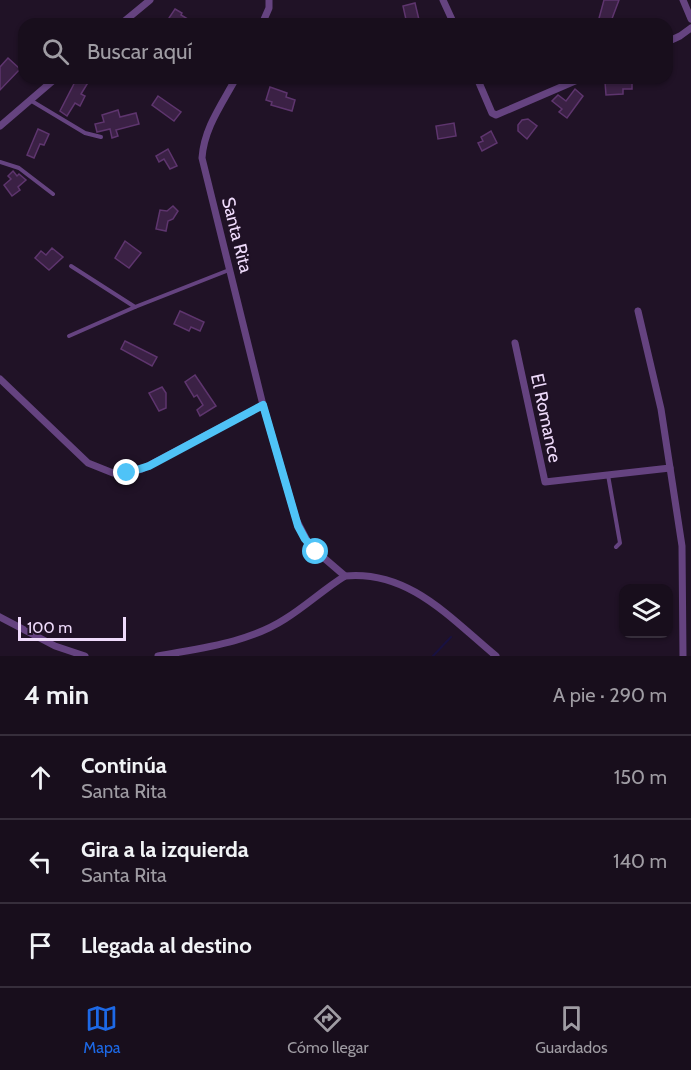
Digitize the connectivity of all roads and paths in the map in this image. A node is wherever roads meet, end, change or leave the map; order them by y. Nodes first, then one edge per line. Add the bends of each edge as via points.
1 (150, 0) edge
2 (269, 0) edge
3 (443, 0) edge
4 (682, 0) edge
5 (128, 18) edge
6 (264, 18) edge
7 (451, 18) edge
8 (691, 20) edge
9 (691, 28) edge
10 (673, 39) edge
11 (49, 84) edge
12 (233, 84) edge
13 (480, 84) edge
14 (568, 84) edge
15 (30, 99) junction
16 (0, 126) edge
17 (101, 137) dead end
18 (0, 162) edge
19 (53, 194) dead end
20 (71, 266) dead end
21 (230, 269) junction
22 (135, 307) junction
23 (638, 312) dead end
24 (69, 336) dead end
25 (515, 343) dead end
26 (0, 379) edge
27 (263, 405) junction
28 (670, 468) junction
29 (608, 475) junction
30 (616, 547) dead end
31 (345, 576) junction
32 (0, 616) edge
33 (85, 656) edge
34 (158, 656) edge
35 (496, 656) edge
36 (683, 656) edge

1 - 5 street
2 - 6 street
3 - 7 street
4 - 8 street
9 - 10 street
11 - 15 street
12 - 21 street, Santa Rita via 209,127 202,158
13 - 14 street via 496,115
15 - 16 street
15 - 17 lane via 85,132
18 - 19 lane via 19,168
20 - 22 lane
21 - 22 lane
21 - 27 street, Santa Rita
22 - 24 lane
23 - 28 street via 661,409
25 - 29 street, El Romance via 545,482
26 - 27 street via 88,463 113,473 142,470
27 - 31 street, Santa Rita via 302,533 316,552
28 - 29 street, El Romance
28 - 36 street via 682,546
29 - 30 lane via 620,543
31 - 34 street via 262,631 226,643
31 - 35 street via 383,578 412,589
32 - 33 street via 56,646

